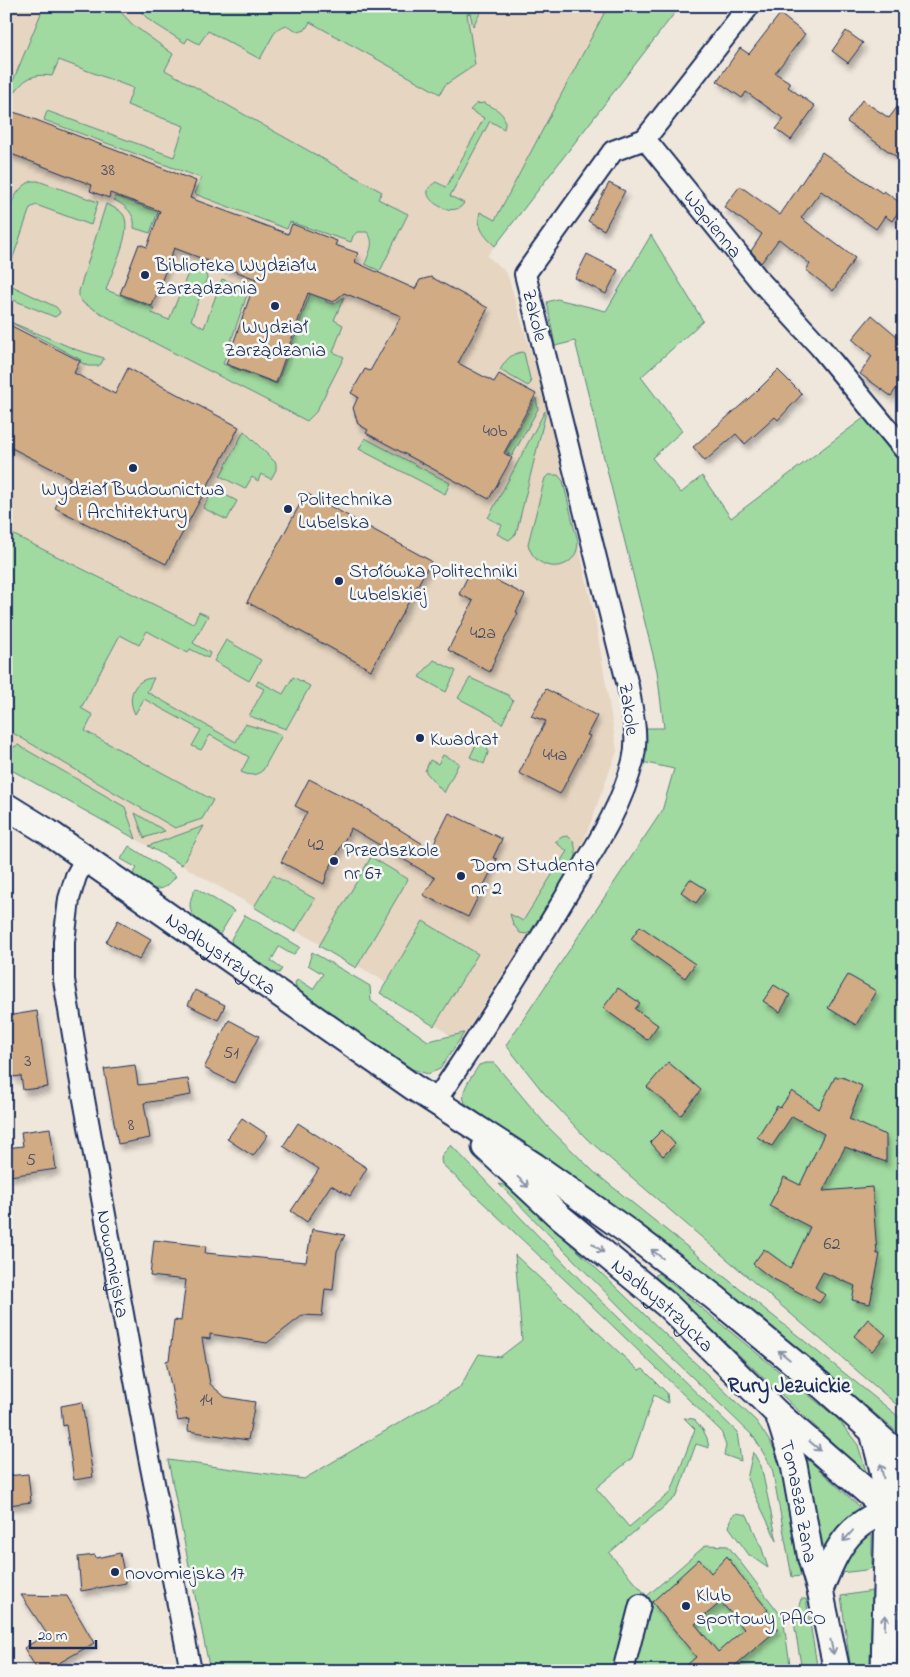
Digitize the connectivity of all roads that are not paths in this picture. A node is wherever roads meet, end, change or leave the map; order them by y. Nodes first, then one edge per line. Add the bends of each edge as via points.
1 (749, 6) edge
2 (645, 139) junction
3 (904, 449) edge
4 (6, 806) edge
5 (86, 858) junction
6 (435, 1102) junction
7 (778, 1414) junction
8 (873, 1432) junction
9 (904, 1459) edge
10 (899, 1513) edge
11 (820, 1590) junction
12 (640, 1604) dead end
13 (191, 1671) edge
14 (624, 1671) edge
15 (837, 1671) edge
16 (884, 1671) edge

1 - 2 street
2 - 3 street, Wapienna via 760,281 820,347
2 - 6 street, Zakole via 613,151 525,274 628,686 635,728 633,760 622,796 599,841 479,1037
4 - 5 street, Nadbystrzycka
5 - 6 street, Nadbystrzycka
5 - 13 street, Nowomiejska via 76,876 66,921 66,997
6 -> 7 street, Nadbystrzycka via 560,1218 667,1305
8 -> 6 street, Nadbystrzycka via 714,1297 635,1237 535,1166
7 -> 10 street, Nadbystrzycka
7 - 11 street, Tomasza Zana via 794,1465
8 - 9 street, Nadbystrzycka
10 -> 8 street via 883,1472
10 -> 11 street, Tomasza Zana via 865,1520 850,1534 839,1548
16 -> 10 street
11 -> 15 street, Tomasza Zana
12 - 14 street

